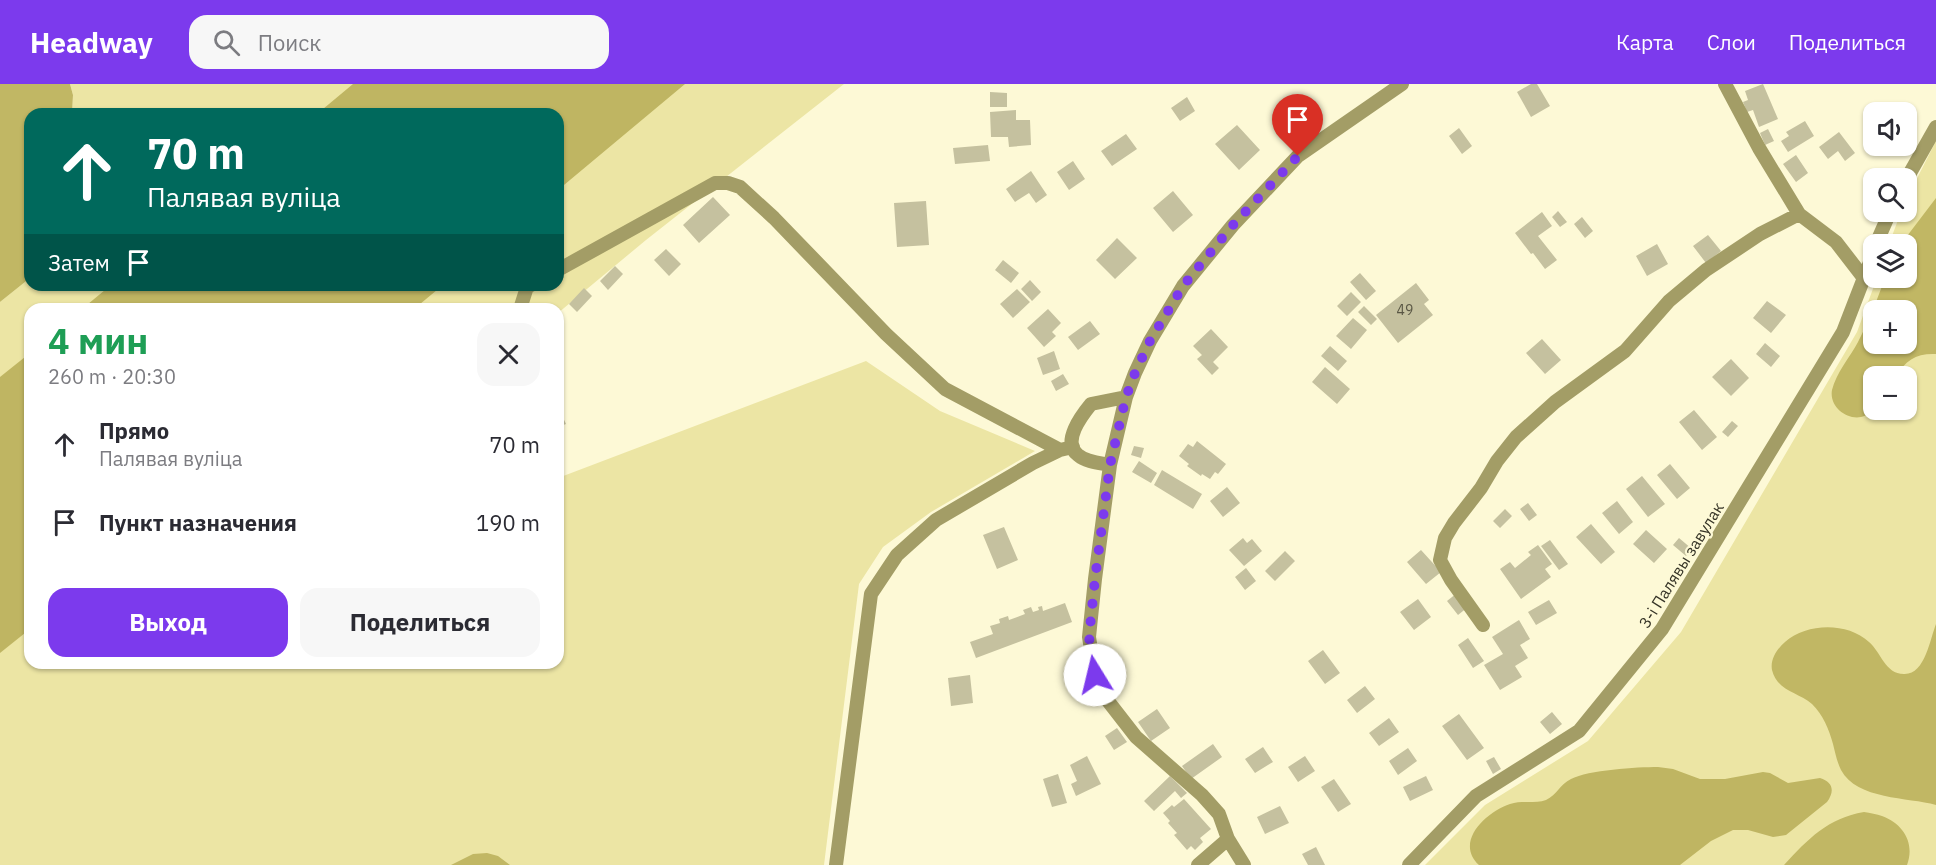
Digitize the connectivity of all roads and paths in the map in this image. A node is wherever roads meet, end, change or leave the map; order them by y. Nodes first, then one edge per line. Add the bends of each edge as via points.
1 (1402, 84) edge
2 (1725, 84) edge
3 (1936, 127) edge
4 (1913, 168) edge
5 (1799, 214) junction
6 (564, 267) edge
7 (1863, 277) joint
8 (1126, 397) junction
9 (1066, 448) junction
10 (1110, 465) junction
11 (1483, 625) dead end
12 (1228, 839) junction
13 (836, 865) edge
14 (1198, 865) edge
15 (1244, 865) edge
16 (1409, 865) edge

1 - 8 street via 1298,156 1233,225 1183,286 1150,341
2 - 5 street
3 - 4 street
5 - 7 street via 1836,242
5 - 11 street via 1706,270 1669,301 1625,351 1555,402 1516,437 1497,461 1445,538 1440,560
6 - 9 street via 715,183 740,187 945,389
7 - 16 street, 3-і Палявы завулак via 1843,332 1662,629 1579,731 1476,796
8 - 9 street via 1091,404
8 - 10 street
9 - 10 street via 1091,461
9 - 13 street via 936,520 897,555 871,594
10 - 12 street via 1089,637 1095,675 1108,701 1136,737 1218,814
12 - 14 street
12 - 15 street

